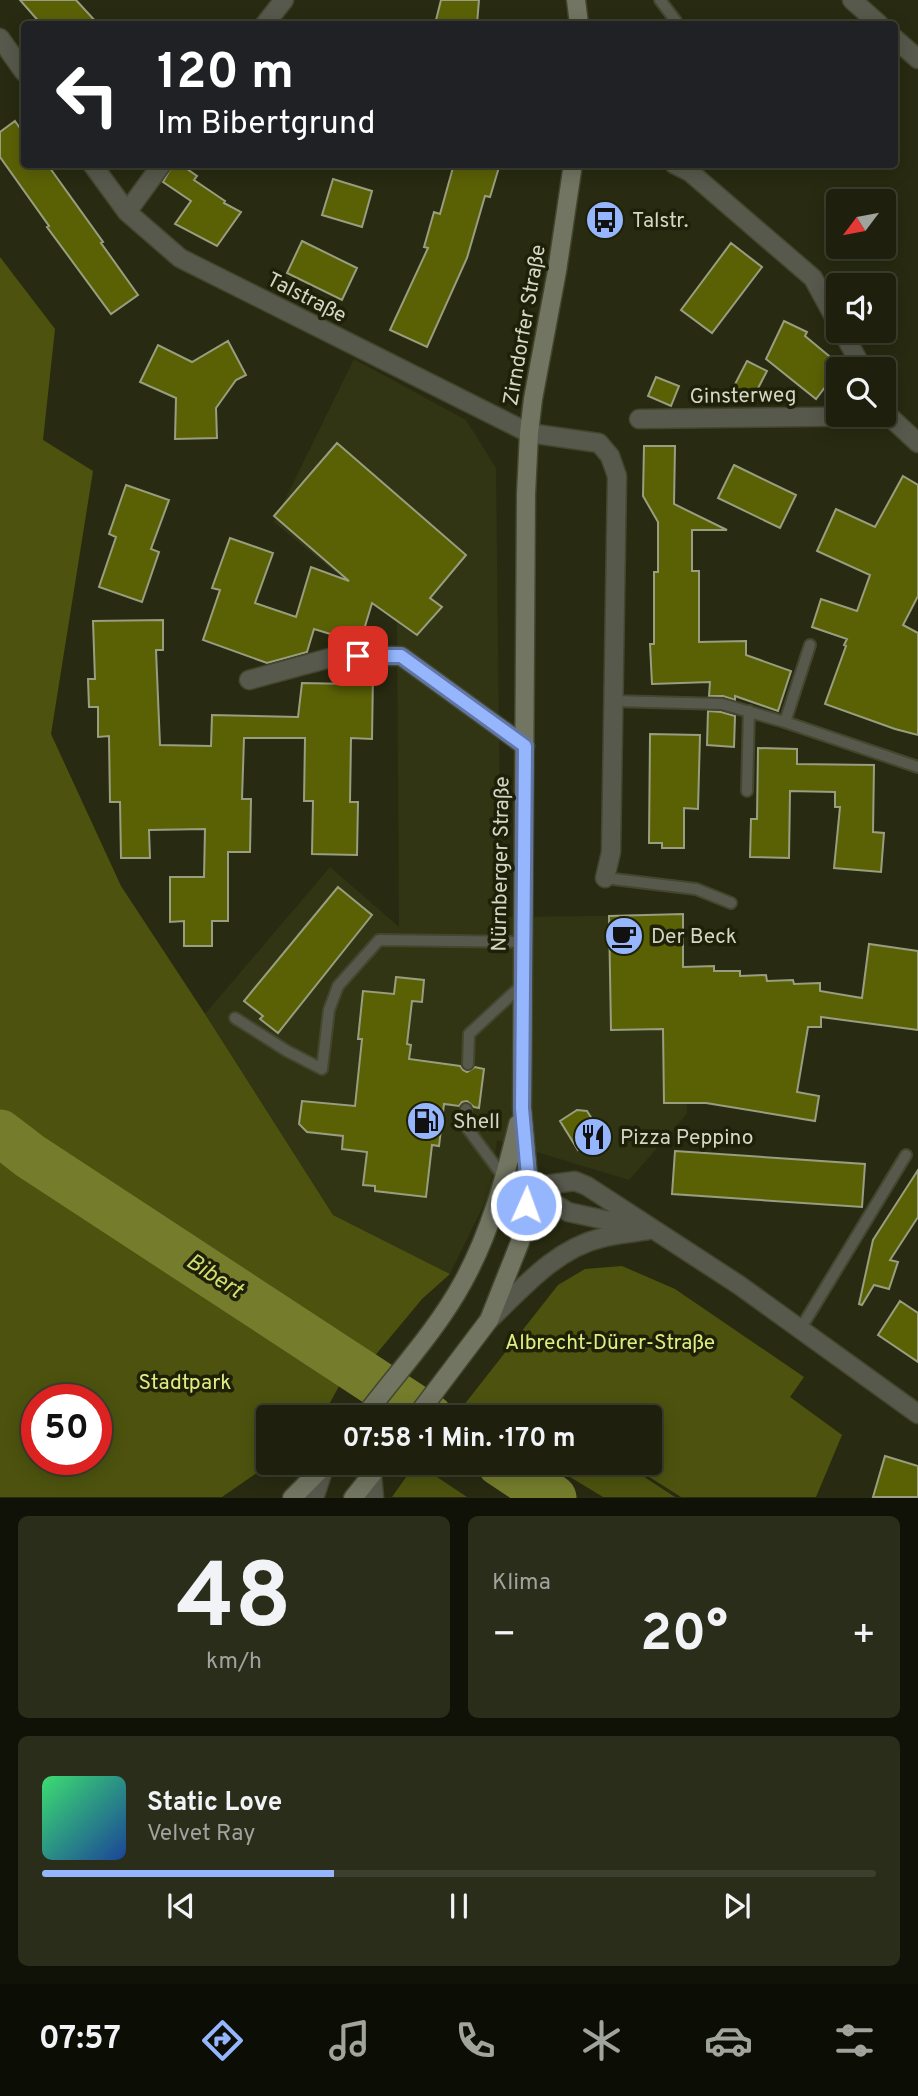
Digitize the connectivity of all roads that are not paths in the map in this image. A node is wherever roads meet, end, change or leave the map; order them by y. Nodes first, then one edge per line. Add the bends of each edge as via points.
1 (284, 0) edge
2 (576, 0) edge
3 (660, 0) edge
4 (852, 0) edge
5 (267, 21) edge
6 (579, 21) edge
7 (676, 21) dead end
8 (876, 21) edge
9 (0, 38) edge
10 (898, 42) edge
11 (918, 59) edge
12 (21, 68) edge
13 (95, 168) edge
14 (159, 168) edge
15 (572, 168) edge
16 (682, 168) edge
17 (127, 212) junction
18 (826, 302) edge
19 (826, 413) edge
20 (639, 419) dead end
21 (896, 421) edge
22 (529, 433) junction
23 (918, 443) edge
24 (526, 494) joint
25 (810, 645) dead end
26 (249, 680) dead end
27 (613, 701) junction
28 (749, 711) junction
29 (785, 722) junction
30 (525, 746) junction
31 (918, 766) edge
32 (747, 791) dead end
33 (605, 878) joint
34 (731, 903) dead end
35 (522, 942) junction
36 (522, 985) junction
37 (235, 1018) dead end
38 (468, 1065) dead end
39 (522, 1108) junction
40 (466, 1110) dead end
41 (906, 1155) dead end
42 (505, 1179) junction
43 (529, 1187) junction
44 (652, 1230) junction
45 (489, 1320) junction
46 (801, 1328) junction
47 (373, 1405) edge
48 (425, 1405) edge
49 (918, 1414) edge
50 (314, 1475) edge
51 (322, 1475) edge
52 (371, 1475) edge
53 (376, 1475) edge
54 (291, 1497) edge
55 (314, 1497) edge
56 (354, 1497) edge
57 (374, 1497) edge

1 - 5 street
2 - 6 main road
3 - 7 lane
4 - 8 street
9 - 12 street
10 - 11 street
13 - 17 street, Talstraße
14 - 17 street
15 - 22 main road, Zirndorfer Straße
16 - 18 street via 813,278
17 - 22 street, Talstraße via 180,258
19 - 20 street, Ginsterweg
21 - 23 street, Ginsterweg
22 - 24 main road, Zirndorfer Straße
22 - 27 street via 599,443 617,476
24 - 30 main road, Nürnberger Straße
25 - 29 lane
26 - 30 street via 337,656 401,656
27 - 28 lane via 722,704
27 - 33 street via 611,852
28 - 29 lane
28 - 32 lane
29 - 31 lane
30 - 35 main road, Nürnberger Straße
33 - 34 lane via 696,889
35 - 36 main road, Nürnberger Straße
35 - 37 lane via 379,940 338,986 329,1010 322,1069
36 - 38 lane via 469,1034
36 - 39 main road, Nürnberger Straße
39 - 42 main road, Nürnberger Straße
39 - 43 main road, Nürnberger Straße
40 - 42 lane via 465,1125
41 - 46 lane
42 - 43 street
42 - 47 main road, Nürnberger Straße via 463,1282
43 - 44 street via 568,1212
43 - 44 street via 575,1181
43 - 45 main road, Nürnberger Straße via 520,1242
44 - 45 street via 599,1238 571,1250 555,1259
44 - 46 street
45 - 48 main road, Nürnberger Straße
46 - 49 street
50 - 54 main road
51 - 55 street
52 - 56 main road
53 - 57 street

